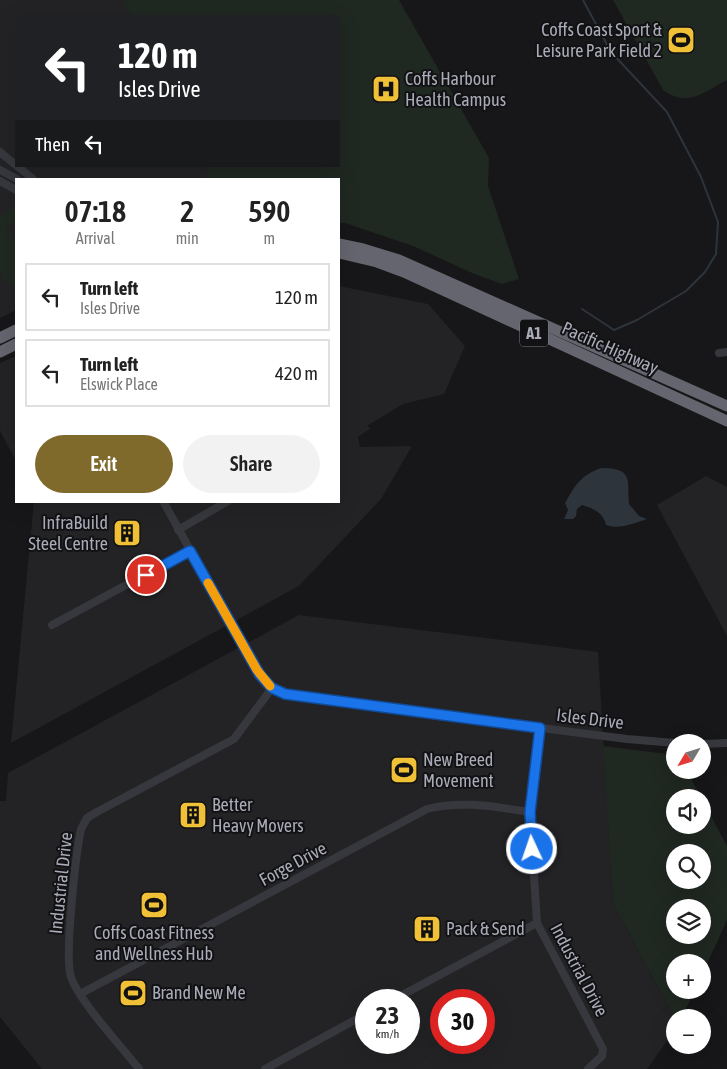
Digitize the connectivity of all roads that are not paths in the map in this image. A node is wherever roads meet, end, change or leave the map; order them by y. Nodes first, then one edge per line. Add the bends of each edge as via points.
1 (0, 152) edge
2 (15, 164) edge
3 (18, 167) edge
4 (0, 170) edge
5 (15, 178) edge
6 (32, 178) edge
7 (0, 181) edge
8 (15, 189) edge
9 (340, 244) edge
10 (340, 253) edge
11 (15, 330) edge
12 (0, 338) edge
13 (15, 344) edge
14 (0, 352) edge
15 (727, 406) edge
16 (727, 420) edge
17 (164, 503) edge
18 (225, 503) edge
19 (178, 530) junction
20 (190, 551) junction
21 (52, 626) dead end
22 (272, 688) junction
23 (540, 728) junction
24 (666, 742) edge
25 (727, 743) edge
26 (711, 744) edge
27 (716, 744) junction
28 (727, 747) edge
29 (530, 812) junction
30 (537, 923) junction
31 (414, 989) edge
32 (80, 994) junction
33 (355, 1020) edge
34 (139, 1069) edge
35 (265, 1069) edge
36 (588, 1069) edge

1 - 2 street
3 - 6 street
4 - 5 street
7 - 8 street
9 - 15 highway, Pacific Highway / A1 via 364,248 399,260 495,300
10 - 16 highway, Pacific Highway / A1 via 404,272
11 - 12 highway
13 - 14 highway
17 - 19 street
18 - 19 street
19 - 20 street
20 - 21 street
20 - 22 street via 257,670
22 - 23 street, Isles Drive via 298,697
22 - 32 street, Industrial Drive via 234,739 95,812 83,824 68,966
23 - 24 street, Isles Drive
23 - 29 street, Industrial Drive
25 - 27 street
26 - 27 street
27 - 28 street
29 - 30 street, Industrial Drive
29 - 32 street, Forge Drive via 448,803 427,809
30 - 31 street
30 - 36 street, Industrial Drive via 604,1049 602,1056
32 - 34 street, Industrial Drive
33 - 35 street

